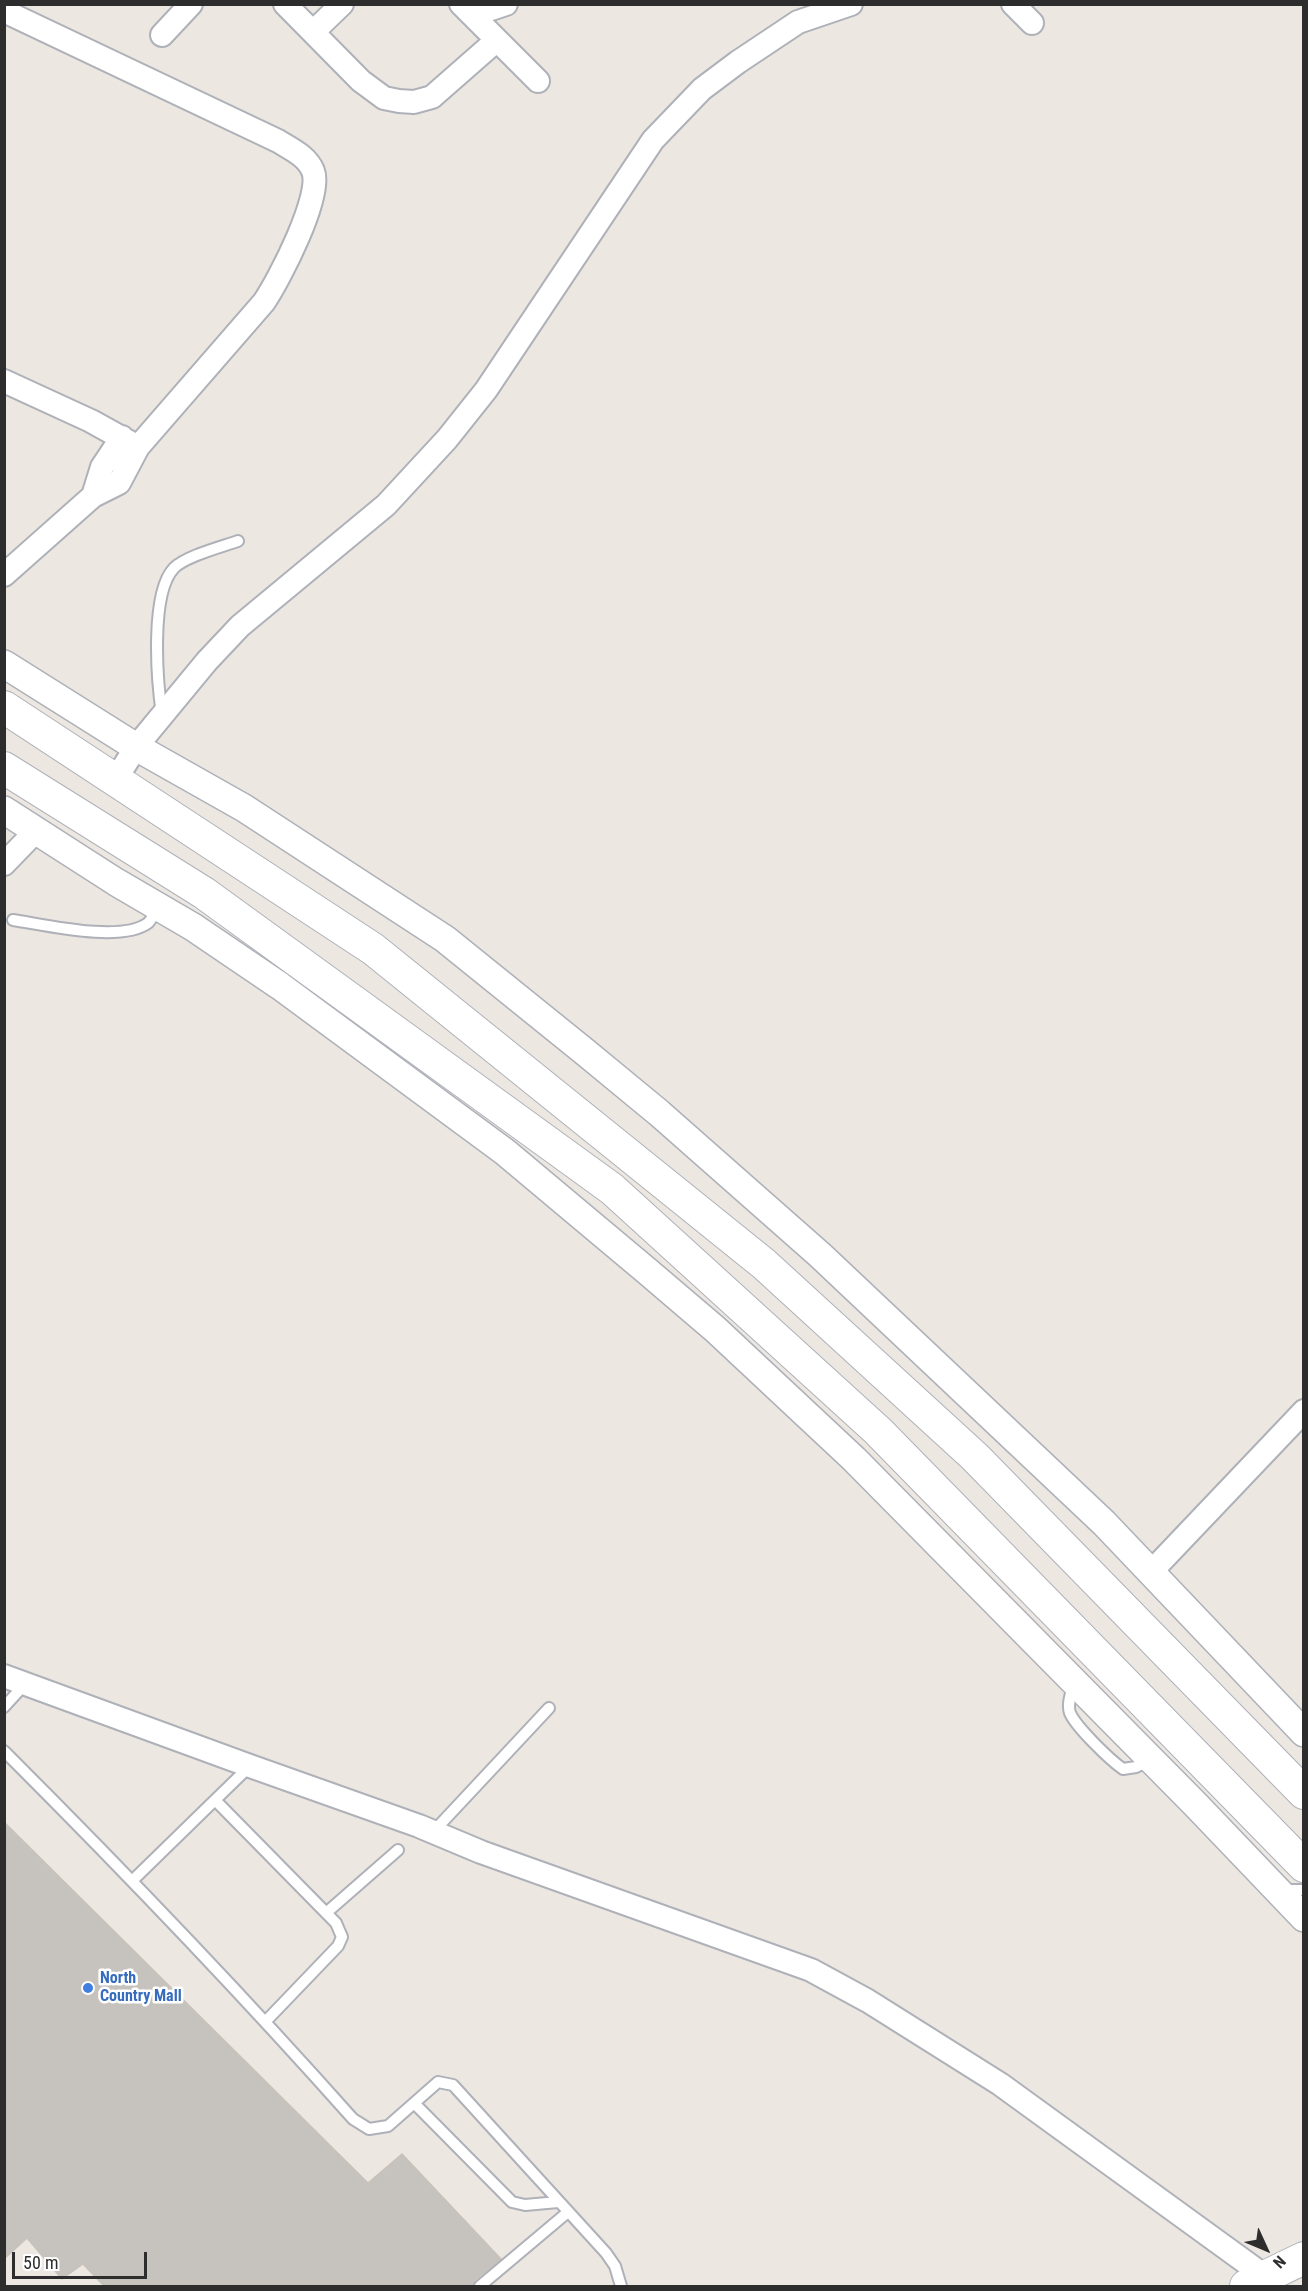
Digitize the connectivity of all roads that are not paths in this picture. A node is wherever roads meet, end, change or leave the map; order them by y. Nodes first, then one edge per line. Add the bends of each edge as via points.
1 (191, 4) edge
2 (285, 4) edge
3 (342, 4) edge
4 (461, 4) edge
5 (487, 4) edge
6 (506, 4) edge
7 (851, 4) edge
8 (1013, 4) edge
9 (4, 11) edge
10 (1032, 23) dead end
11 (313, 32) junction
12 (162, 35) dead end
13 (496, 40) junction
14 (538, 81) dead end
15 (4, 381) edge
16 (130, 442) junction
17 (238, 541) dead end
18 (4, 575) edge
19 (4, 664) edge
20 (4, 707) edge
21 (162, 717) junction
22 (136, 747) junction
23 (4, 768) edge
24 (116, 779) junction
25 (4, 810) edge
26 (36, 831) junction
27 (4, 864) edge
28 (158, 907) junction
29 (13, 920) dead end
30 (1304, 1411) edge
31 (1150, 1573) junction
32 (15, 1680) edge
33 (4, 1707) edge
34 (549, 1708) dead end
35 (1304, 1733) edge
36 (4, 1751) edge
37 (250, 1766) junction
38 (1304, 1793) edge
39 (215, 1800) junction
40 (434, 1831) junction
41 (398, 1850) dead end
42 (1304, 1866) edge
43 (133, 1881) junction
44 (1276, 1889) junction
45 (1304, 1890) edge
46 (326, 1913) junction
47 (1304, 1918) edge
48 (266, 2021) junction
49 (414, 2103) junction
50 (558, 2202) junction
51 (568, 2212) junction
52 (1304, 2258) edge
53 (1256, 2282) edge
54 (480, 2286) edge
55 (621, 2286) edge

1 - 12 street
2 - 11 street
3 - 11 street
4 - 13 street
5 - 6 street via 491,9
7 - 21 street via 791,27 702,89 675,116 653,140 510,354 447,439 386,505 240,626
8 - 10 street
9 - 16 street via 278,141 302,156 313,171 311,203 272,290
11 - 13 street via 375,92 399,101 432,97
13 - 14 street
15 - 16 street
16 - 18 street via 119,483 93,496
17 - 21 lane via 178,565 168,576 159,610 156,654
19 - 22 street
20 - 24 main road
21 - 22 street
22 - 24 street
22 - 31 street via 244,808 445,939 585,1052 820,1255 1096,1516
23 - 42 main road via 204,893 612,1189 878,1431
24 - 38 main road via 373,949 764,1264 975,1456
25 - 26 street
26 - 27 street
26 - 28 street
28 - 29 lane via 150,921 137,929 109,933
28 - 44 street via 280,986 505,1152 715,1329 854,1459
30 - 31 street
31 - 35 street
32 - 33 lane
32 - 37 street
34 - 40 lane
36 - 43 lane
37 - 39 lane
37 - 40 street
39 - 43 lane
39 - 46 lane
40 - 53 street via 481,1852 830,1980 1000,2084
41 - 46 lane
43 - 48 lane
44 - 45 lane
44 - 47 street
46 - 48 lane via 339,1928 341,1941
48 - 49 lane via 362,2126 388,2126
49 - 50 lane via 512,2202
49 - 50 lane via 438,2082 453,2085
50 - 51 lane
51 - 54 lane
51 - 55 lane via 606,2253
52 - 53 main road

